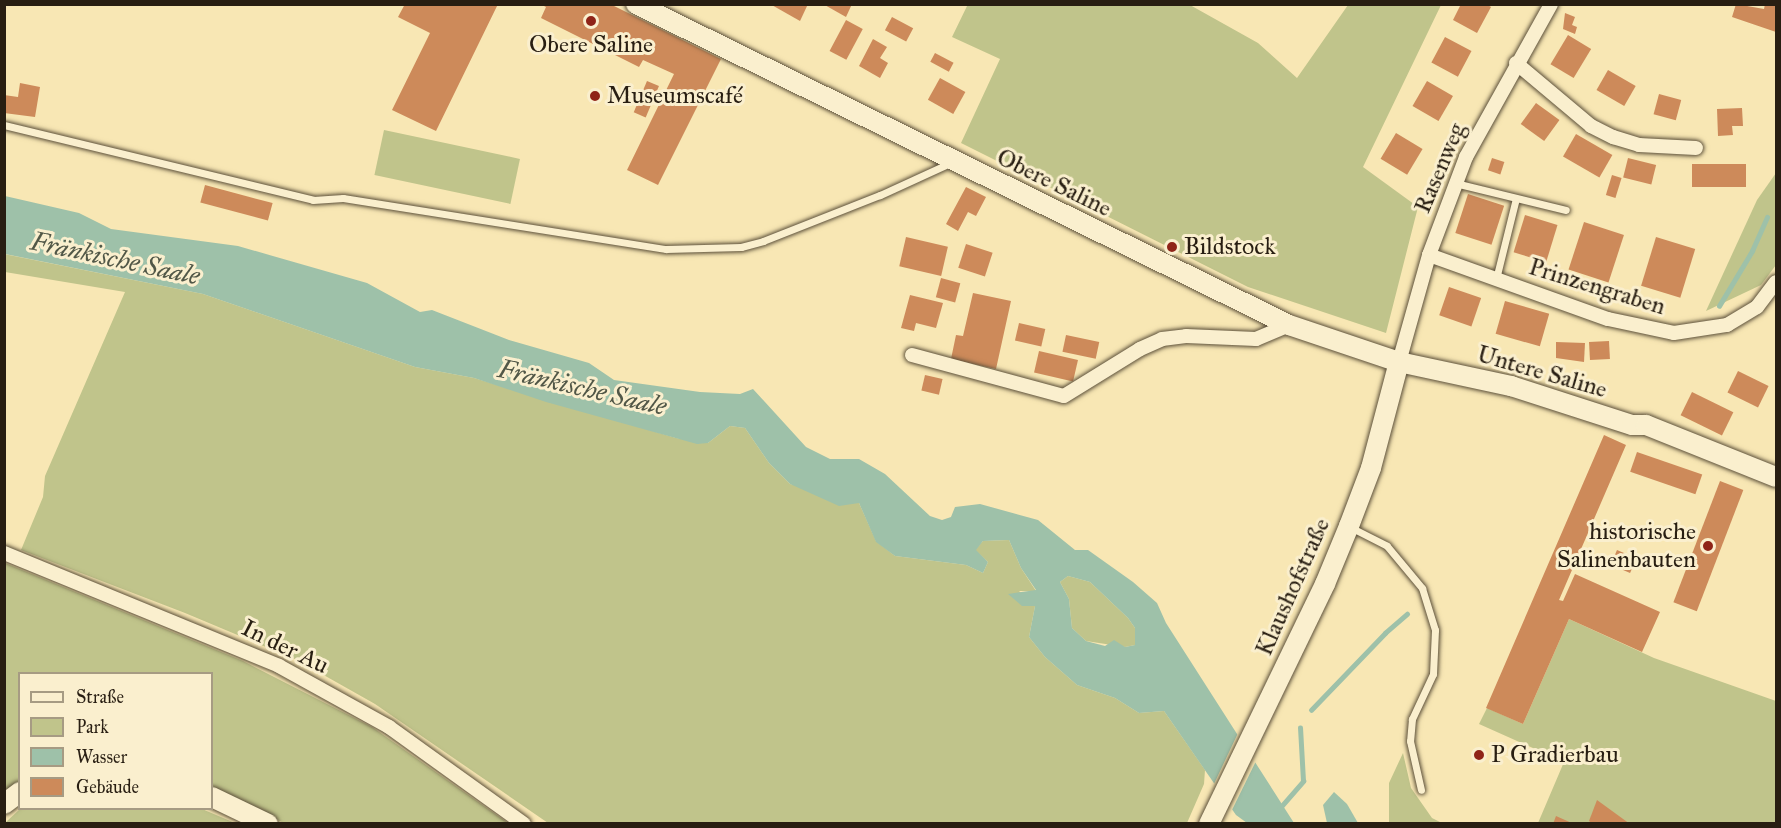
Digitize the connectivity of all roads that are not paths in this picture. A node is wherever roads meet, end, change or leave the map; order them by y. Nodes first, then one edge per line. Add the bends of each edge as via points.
1 (636, 4) edge
2 (1551, 4) edge
3 (1516, 63) junction
4 (4, 125) edge
5 (1695, 148) dead end
6 (952, 162) junction
7 (1455, 183) junction
8 (1516, 198) junction
9 (1566, 210) dead end
10 (1429, 255) junction
11 (1496, 279) junction
12 (1776, 282) edge
13 (1289, 325) junction
14 (912, 354) dead end
15 (1399, 362) junction
16 (1776, 477) edge
17 (1349, 526) junction
18 (4, 553) edge
19 (1421, 790) dead end
20 (18, 794) edge
21 (213, 797) edge
22 (4, 804) edge
23 (268, 824) edge
24 (524, 824) edge
25 (1209, 824) edge

1 - 6 main road, Obere Saline
2 - 3 street, Rasenweg
3 - 5 street via 1591,126 1612,137 1639,145
3 - 7 street, Rasenweg
4 - 6 lane via 313,200 343,198 666,249 741,247 763,241
6 - 13 main road, Obere Saline
7 - 8 lane
7 - 10 street, Rasenweg
8 - 9 lane
8 - 11 lane
10 - 11 street, Prinzengraben
10 - 15 street, Rasenweg
11 - 12 street, Prinzengraben via 1608,319 1674,333 1727,325 1757,306
13 - 14 street via 1256,339 1162,339 1064,396
13 - 15 main road, Untere Saline
15 - 16 main road, Untere Saline via 1511,386 1632,425 1646,425
15 - 17 main road, Klaushofstraße via 1371,468
17 - 19 lane via 1387,546 1422,588 1435,630 1433,674 1412,719 1410,741
17 - 25 main road, Klaushofstraße
18 - 24 street, In der Au via 279,666 389,727
20 - 22 main road
21 - 23 main road

